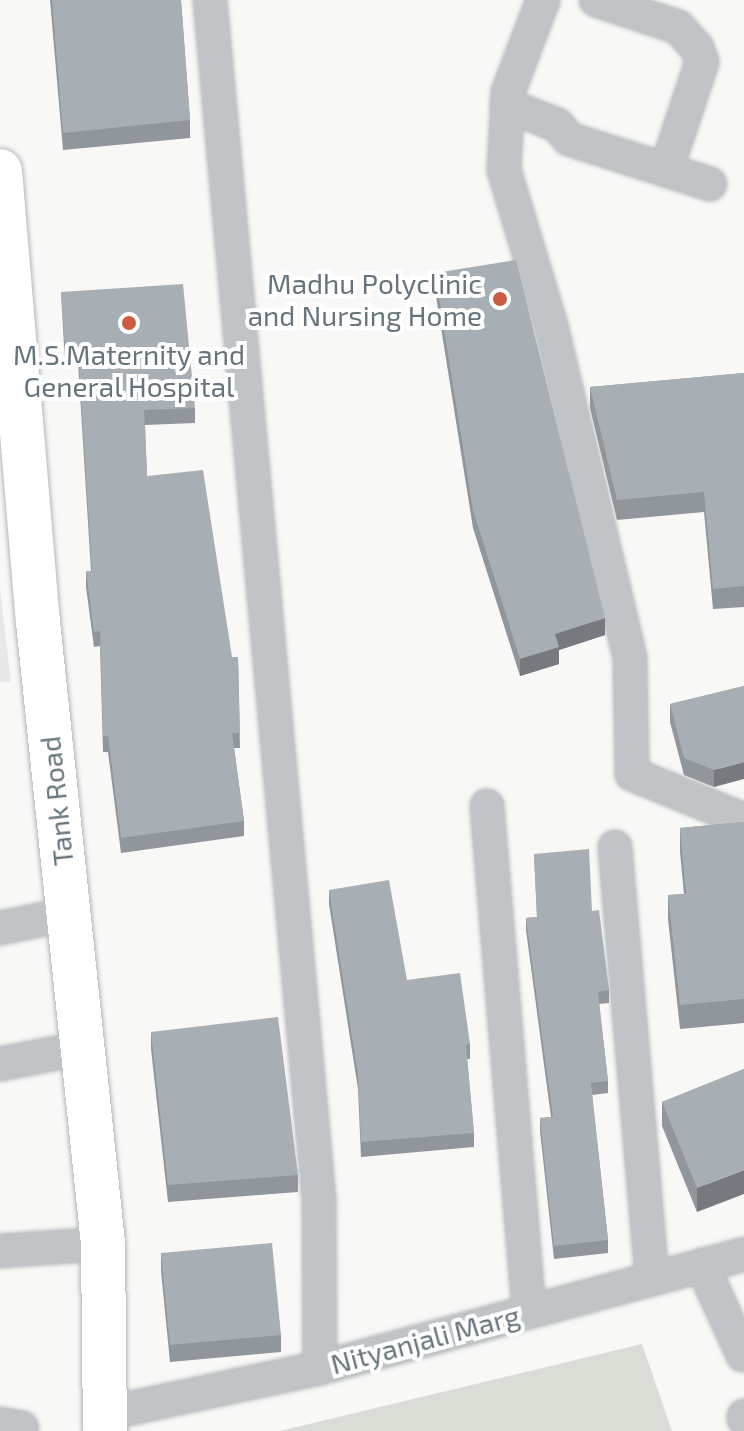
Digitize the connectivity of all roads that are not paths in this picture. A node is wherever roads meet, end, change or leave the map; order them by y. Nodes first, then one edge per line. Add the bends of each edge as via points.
1 (210, 0) edge
2 (543, 0) edge
3 (596, 0) edge
4 (507, 105) junction
5 (666, 170) junction
6 (0, 171) edge
7 (710, 184) dead end
8 (487, 806) dead end
9 (744, 820) edge
10 (615, 847) dead end
11 (68, 914) junction
12 (0, 928) edge
13 (82, 1048) junction
14 (0, 1064) edge
15 (103, 1244) junction
16 (0, 1251) edge
17 (744, 1254) edge
18 (702, 1265) junction
19 (652, 1278) junction
20 (529, 1311) junction
21 (743, 1355) edge
22 (320, 1368) junction
23 (104, 1423) edge

1 - 22 street via 319,1201
2 - 4 street
3 - 5 street via 678,27 697,48 702,62
4 - 5 street via 557,125 569,139
4 - 9 street via 504,170 551,326 630,657 632,774
5 - 7 street
6 - 11 street, Tank Road
8 - 20 street
10 - 19 street
11 - 12 street
11 - 13 street, Tank Road
13 - 14 street
13 - 15 street, Tank Road
15 - 16 street
15 - 23 street, Tank Road
17 - 18 street, Nityanjali Marg
18 - 19 street, Nityanjali Marg
18 - 21 street
19 - 20 street, Nityanjali Marg
20 - 22 street, Nityanjali Marg
22 - 23 street, Nityanjali Marg

